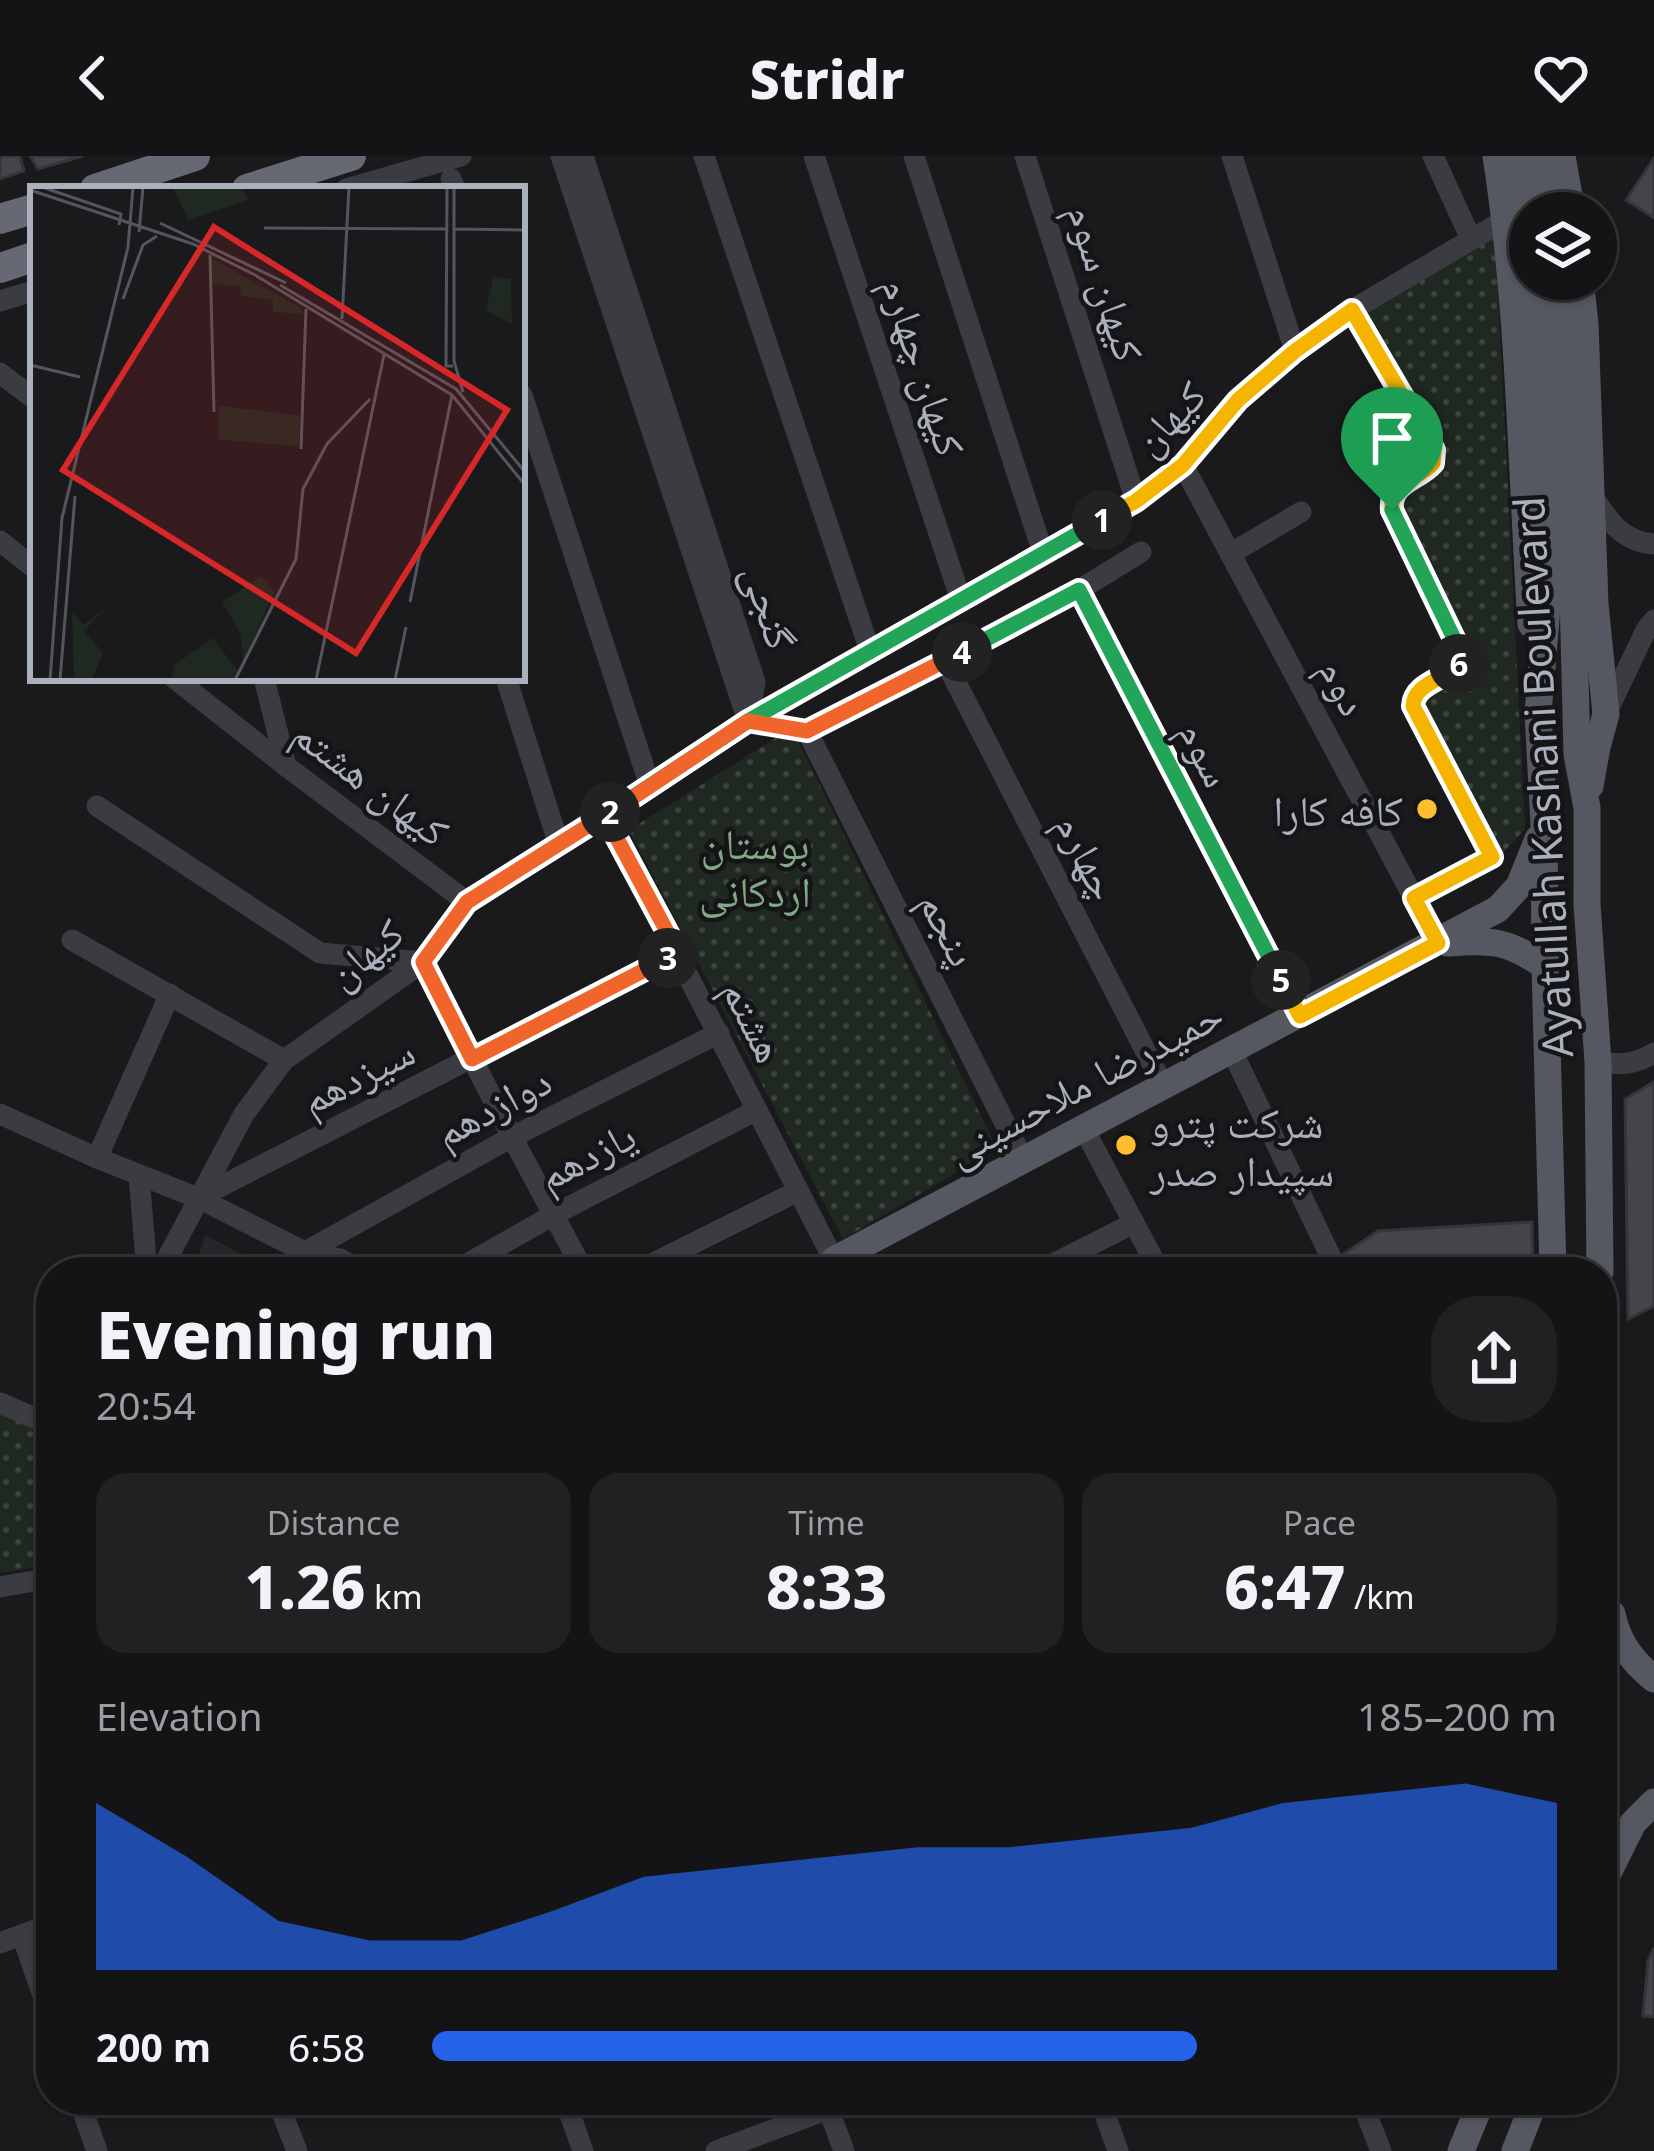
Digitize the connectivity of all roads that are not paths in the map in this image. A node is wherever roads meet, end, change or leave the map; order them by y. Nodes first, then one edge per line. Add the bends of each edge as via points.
1 (195, 156) edge
2 (351, 156) edge
3 (460, 156) edge
4 (561, 156) edge
5 (583, 156) edge
6 (704, 156) edge
7 (814, 156) edge
8 (914, 156) edge
9 (1025, 156) edge
10 (1232, 156) edge
11 (1433, 156) edge
12 (1496, 156) edge
13 (1516, 156) edge
14 (1540, 156) edge
15 (1562, 156) edge
16 (104, 186) edge
17 (256, 186) edge
18 (358, 186) edge
19 (1521, 192) edge
20 (1546, 192) edge
21 (1568, 192) edge
22 (30, 210) edge
23 (0, 219) edge
24 (1506, 220) junction
25 (1471, 239) junction
26 (30, 258) edge
27 (0, 268) edge
28 (30, 292) edge
29 (1535, 300) edge
30 (1557, 300) edge
31 (1582, 300) edge
32 (0, 302) edge
33 (1352, 310) junction
34 (1295, 351) junction
35 (0, 374) edge
36 (30, 396) edge
37 (525, 404) edge
38 (1183, 465) junction
39 (1593, 497) junction
40 (1136, 501) junction
41 (1301, 512) dead end
42 (0, 542) edge
43 (1654, 544) edge
44 (1141, 552) dead end
45 (1043, 553) junction
46 (1230, 554) junction
47 (30, 565) edge
48 (1079, 590) junction
49 (961, 600) junction
50 (1651, 632) edge
51 (870, 651) junction
52 (945, 661) junction
53 (178, 681) edge
54 (265, 681) edge
55 (507, 681) edge
56 (1538, 713) junction
57 (1606, 714) junction
58 (748, 721) junction
59 (807, 731) junction
60 (286, 766) junction
61 (650, 786) junction
62 (98, 806) dead end
63 (1587, 808) junction
64 (605, 816) junction
65 (1544, 824) junction
66 (559, 845) junction
67 (1414, 898) junction
68 (467, 902) junction
69 (72, 940) dead end
70 (1438, 943) junction
71 (678, 952) junction
72 (423, 962) junction
73 (1545, 966) junction
74 (170, 994) junction
75 (1300, 1016) junction
76 (718, 1033) junction
77 (1232, 1052) junction
78 (1654, 1053) edge
79 (472, 1059) junction
80 (284, 1060) junction
81 (1598, 1062) junction
82 (1164, 1087) junction
83 (757, 1111) junction
84 (0, 1114) edge
85 (1084, 1129) junction
86 (512, 1136) junction
87 (97, 1158) junction
88 (1024, 1161) junction
89 (139, 1175) junction
90 (798, 1191) junction
91 (198, 1198) junction
92 (555, 1214) junction
93 (1135, 1223) junction
94 (305, 1252) junction
95 (146, 1257) edge
96 (168, 1257) edge
97 (310, 1257) edge
98 (330, 1257) edge
99 (479, 1257) edge
100 (576, 1257) edge
101 (666, 1257) edge
102 (825, 1257) edge
103 (849, 1257) edge
104 (1067, 1257) edge
105 (1152, 1257) edge
106 (1331, 1257) edge
107 (1553, 1257) edge
108 (1600, 1257) edge
109 (0, 1403) edge
110 (36, 1419) edge
111 (36, 1581) edge
112 (0, 1587) edge
113 (1617, 1634) edge
114 (1654, 1679) edge
115 (1654, 1802) edge
116 (1617, 1855) edge
117 (36, 1930) edge
118 (22, 1935) junction
119 (0, 1943) edge
120 (36, 1975) edge
121 (84, 2115) edge
122 (283, 2115) edge
123 (570, 2115) edge
124 (801, 2115) edge
125 (831, 2115) edge
126 (1105, 2115) edge
127 (1367, 2115) edge
128 (1476, 2115) edge
129 (1528, 2115) edge
130 (97, 2151) edge
131 (297, 2151) edge
132 (583, 2151) edge
133 (716, 2151) edge
134 (844, 2151) edge
135 (1118, 2151) edge
136 (1381, 2151) edge
137 (1461, 2151) edge
138 (1515, 2151) edge

1 - 16 highway
2 - 17 highway
3 - 18 street
4 - 58 street, گنجی
5 - 58 street, گنجی via 755,682
6 - 51 street
7 - 49 street, کیهان چهارم
8 - 45 street
9 - 40 street, کیهان سوم
10 - 34 street
11 - 25 street
12 - 24 main road
13 - 19 main road
14 - 20 main road
15 - 21 main road
22 - 23 highway
24 - 25 street, کیهان
24 - 56 main road
25 - 33 street, کیهان
26 - 27 highway
28 - 32 street
29 - 56 main road, Ayatullah Kashani Boulevard via 1548,596
30 - 63 main road, Ayatullah Kashani Boulevard via 1577,754
31 - 39 main road
33 - 34 street, کیهان
33 - 67 street via 1434,450 1426,471 1396,488 1392,510 1460,663 1420,690 1413,706 1492,857
34 - 38 street, کیهان via 1238,400
35 - 36 street
37 - 61 street
38 - 40 street, کیهان
38 - 46 street, دوم
39 - 43 street via 1614,529
39 - 57 main road
40 - 45 street, کیهان
41 - 46 street
42 - 47 street
44 - 48 street
45 - 49 street, کیهان
46 - 67 street, دوم
48 - 52 street
48 - 75 street, سوم
49 - 51 street, کیهان
50 - 57 street
51 - 58 street, کیهان
52 - 59 street
52 - 82 street, چهارم
53 - 60 street, کیهان هشتم
54 - 60 street
55 - 66 street
56 - 65 main road, Ayatullah Kashani Boulevard
57 - 63 main road
58 - 59 street
58 - 61 street, کیهان
59 - 88 street, پنجم
60 - 68 street, کیهان هشتم
61 - 64 street, کیهان
62 - 72 street via 320,953
63 - 81 main road, Ayatullah Kashani Boulevard
64 - 66 street, کیهان
64 - 71 street, هشتم
65 - 70 main road, حمیدرضا ملاحسینی via 1519,886 1498,909
65 - 73 main road, Ayatullah Kashani Boulevard
66 - 68 street, کیهان
67 - 70 street, دوم
68 - 72 street, کیهان
69 - 74 street
70 - 73 main road via 1515,946
70 - 75 main road, حمیدرضا ملاحسینی
71 - 76 street, هشتم
71 - 79 street, سیزدهم
72 - 79 street
72 - 80 street, کیهان
73 - 107 main road, Ayatullah Kashani Boulevard
74 - 80 street
74 - 87 street
75 - 77 main road, حمیدرضا ملاحسینی
76 - 83 street, هشتم
76 - 86 street, دوازدهم
77 - 82 main road, حمیدرضا ملاحسینی
77 - 106 street
78 - 81 street via 1625,1066
79 - 86 street
79 - 91 street, سیزدهم
80 - 91 street, کیهان
81 - 108 main road, Ayatullah Kashani Boulevard
82 - 85 main road, حمیدرضا ملاحسینی
83 - 90 street, هشتم
83 - 92 street, یازدهم
84 - 87 street
85 - 88 main road, حمیدرضا ملاحسینی
85 - 93 street
86 - 92 street
86 - 94 street, دوازدهم
87 - 89 street
88 - 103 main road, حمیدرضا ملاحسینی
89 - 91 street
89 - 95 street
90 - 101 street
90 - 102 street, هشتم
91 - 94 street
91 - 96 street, کیهان
92 - 99 street, یازدهم
92 - 100 street
93 - 104 street
93 - 105 street
94 - 97 street
94 - 98 street
109 - 110 street
111 - 112 street
113 - 114 main road
115 - 116 main road
117 - 118 street
118 - 119 street
118 - 120 street
121 - 130 street
122 - 131 street
123 - 132 street
124 - 133 street
125 - 134 street
126 - 135 street
127 - 136 street
128 - 137 main road
129 - 138 main road

